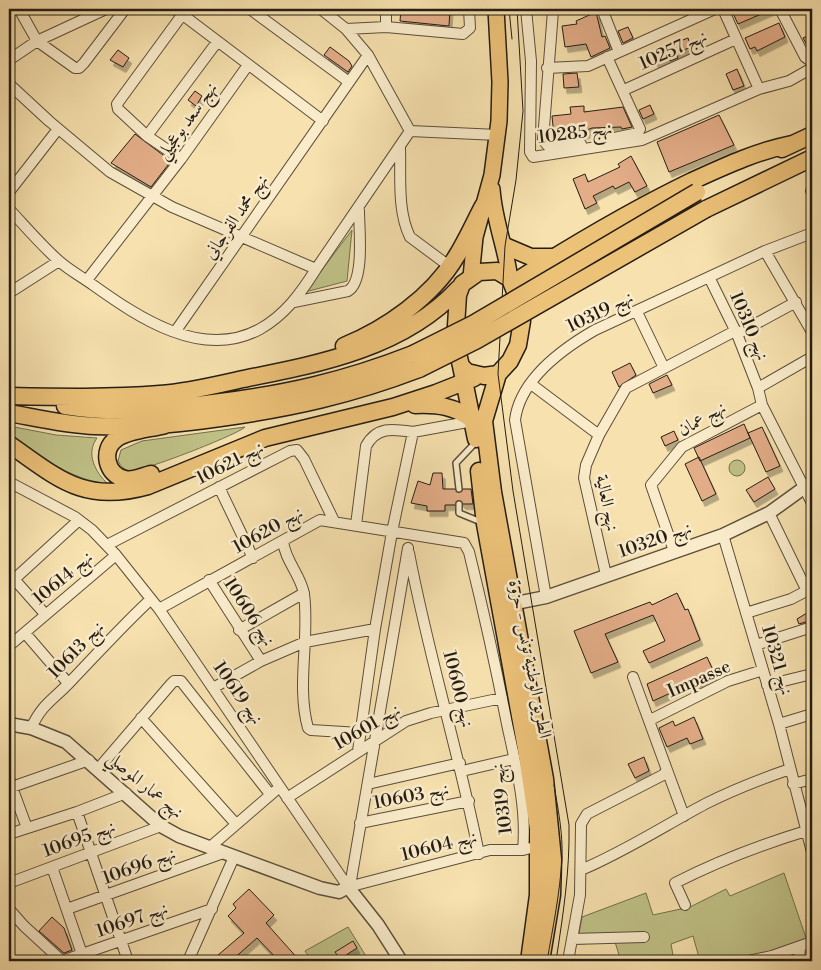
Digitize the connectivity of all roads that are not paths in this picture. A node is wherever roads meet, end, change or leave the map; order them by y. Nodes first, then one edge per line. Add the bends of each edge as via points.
1 (19, 9) edge
2 (106, 9) edge
3 (124, 9) edge
4 (250, 9) edge
5 (321, 9) edge
6 (386, 9) edge
7 (469, 9) edge
8 (496, 9) edge
9 (526, 9) edge
10 (602, 9) edge
11 (715, 9) edge
12 (723, 9) edge
13 (782, 10) edge
14 (553, 11) dead end
15 (179, 12) edge
16 (386, 27) junction
17 (346, 28) junction
18 (736, 40) junction
19 (37, 41) junction
20 (217, 42) junction
21 (619, 52) junction
22 (368, 55) junction
23 (608, 57) junction
24 (9, 60) edge
25 (811, 64) edge
26 (248, 65) junction
27 (547, 68) junction
28 (349, 82) junction
29 (9, 84) edge
30 (758, 89) junction
31 (624, 90) junction
32 (323, 120) junction
33 (58, 129) junction
34 (410, 131) junction
35 (498, 135) junction
36 (812, 135) edge
37 (147, 136) junction
38 (792, 144) junction
39 (400, 148) junction
40 (812, 158) edge
41 (181, 159) junction
42 (492, 175) junction
43 (9, 192) edge
44 (151, 195) junction
45 (483, 206) junction
46 (9, 209) edge
47 (359, 210) junction
48 (812, 233) edge
49 (240, 238) junction
50 (505, 246) junction
51 (765, 250) junction
52 (552, 257) junction
53 (59, 261) junction
54 (449, 266) junction
55 (316, 269) junction
56 (709, 277) junction
57 (87, 280) junction
58 (466, 281) junction
59 (512, 281) junction
60 (9, 293) edge
61 (294, 302) junction
62 (796, 302) junction
63 (637, 312) junction
64 (175, 332) junction
65 (736, 332) junction
66 (812, 332) edge
67 (456, 347) junction
68 (812, 357) edge
69 (416, 362) junction
70 (664, 368) junction
71 (278, 372) junction
72 (468, 374) junction
73 (498, 374) junction
74 (531, 384) junction
75 (758, 388) junction
76 (9, 396) edge
77 (762, 405) junction
78 (393, 407) junction
79 (9, 413) edge
80 (473, 421) junction
81 (165, 426) junction
82 (413, 432) junction
83 (599, 438) junction
84 (477, 442) junction
85 (9, 444) edge
86 (9, 482) edge
87 (808, 485) edge
88 (219, 487) junction
89 (459, 489) dead end
90 (812, 503) edge
91 (459, 504) dead end
92 (769, 513) junction
93 (79, 520) junction
94 (334, 522) junction
95 (485, 524) junction
96 (356, 525) junction
97 (392, 532) junction
98 (403, 533) junction
99 (723, 535) junction
100 (283, 541) junction
101 (107, 545) junction
102 (408, 548) junction
103 (674, 551) junction
104 (116, 555) junction
105 (253, 558) junction
106 (606, 575) junction
107 (209, 580) junction
108 (11, 582) edge
109 (810, 589) edge
110 (304, 593) junction
111 (546, 597) junction
112 (150, 600) junction
113 (506, 605) junction
114 (159, 609) junction
115 (746, 613) junction
116 (45, 614) junction
117 (812, 627) edge
118 (375, 629) junction
119 (239, 630) junction
120 (25, 633) junction
121 (306, 642) junction
122 (756, 645) junction
123 (9, 646) edge
124 (261, 662) junction
125 (763, 670) junction
126 (812, 674) edge
127 (633, 677) dead end
128 (68, 683) junction
129 (767, 685) junction
130 (213, 688) junction
131 (502, 698) junction
132 (446, 710) junction
133 (812, 714) edge
134 (141, 718) junction
135 (650, 720) junction
136 (9, 724) edge
137 (779, 724) junction
138 (31, 728) junction
139 (360, 733) junction
140 (376, 740) junction
141 (358, 752) junction
142 (514, 759) junction
143 (93, 765) junction
144 (461, 767) junction
145 (790, 769) junction
146 (667, 770) junction
147 (812, 779) edge
148 (368, 784) junction
149 (793, 784) junction
150 (10, 785) edge
151 (281, 786) junction
152 (126, 793) junction
153 (270, 794) junction
154 (287, 798) junction
155 (469, 801) junction
156 (77, 812) junction
157 (684, 816) junction
158 (360, 823) junction
159 (236, 824) junction
160 (162, 826) junction
161 (27, 828) junction
162 (806, 830) junction
163 (9, 834) edge
164 (209, 848) junction
165 (531, 848) junction
166 (91, 852) junction
167 (812, 852) edge
168 (479, 854) junction
169 (229, 855) junction
170 (52, 867) junction
171 (581, 870) junction
172 (9, 883) edge
173 (349, 887) junction
174 (107, 895) junction
175 (685, 905) dead end
176 (9, 909) edge
177 (67, 909) junction
178 (212, 909) junction
179 (644, 937) dead end
180 (572, 939) junction
181 (121, 941) junction
182 (812, 942) edge
183 (800, 947) junction
184 (82, 954) junction
185 (62, 961) edge
186 (128, 961) edge
187 (188, 961) edge
188 (401, 961) edge
189 (529, 961) edge
190 (541, 961) edge
191 (568, 961) edge
192 (748, 961) edge
193 (799, 961) edge

1 - 19 street
2 - 19 street
3 - 19 street via 79,68 71,67
4 - 28 street
5 - 17 street
6 - 16 street
7 - 16 street via 470,28 463,34
8 - 35 main road via 500,82
9 - 30 street, نهج 10285 via 531,61 530,152 534,157 642,140
10 - 21 street
11 - 21 street
12 - 18 street
13 - 25 street
14 - 27 street
15 - 20 street
15 - 37 street via 117,104 118,109
16 - 17 street
17 - 22 street
18 - 30 street
18 - 31 street, نهج 10257
19 - 24 street
20 - 26 street
20 - 37 street
21 - 23 street
22 - 28 street, نهج محمد الفرجاني
22 - 34 street
23 - 27 street via 588,66
23 - 31 street
25 - 30 street via 789,81
26 - 32 street
26 - 41 street, نهج سعد بوعجيلي
27 - 31 street via 543,140 546,145 556,147 599,142 638,133 640,127
28 - 32 street, نهج محمد الفرجاني
29 - 33 street
32 - 49 street, نهج محمد الفرجاني
33 - 43 street
33 - 44 street via 110,172
34 - 35 street
34 - 39 street
35 - 42 main road
36 - 38 highway
37 - 41 street
38 - 52 highway via 767,149 713,171 656,198
38 - 69 highway, bridge via 697,192 473,324
39 - 47 street
39 - 54 street via 402,212 406,231
40 - 69 highway, bridge via 706,209 515,319
41 - 44 street, نهج سعد بوعجيلي
42 - 45 main road
42 - 50 main road via 495,218
44 - 49 street
44 - 57 street, نهج سعد بوعجيلي
45 - 54 highway
45 - 58 main road
46 - 53 street
47 - 55 street
47 - 61 street via 358,276 352,288
48 - 51 street, نهج 10319
49 - 55 street
49 - 64 street, نهج محمد الفرجاني
50 - 52 highway via 531,257
50 - 59 main road
51 - 56 street, نهج 10319
51 - 62 street
52 - 59 highway
53 - 57 street
53 - 60 street
54 - 71 highway via 433,286 387,324 349,344
55 - 61 street
56 - 63 street, نهج 10319
56 - 65 street, نهج 10310
57 - 64 street via 146,320
58 - 59 highway via 479,272 497,271
58 - 67 highway via 456,304
58 - 71 highway via 430,315 387,339 336,358
59 - 73 highway via 520,304 521,331 510,361
61 - 64 street via 260,329 234,338 190,337
62 - 65 street, نهج العالية
62 - 66 street
63 - 70 street
63 - 74 street, نهج 10319 via 569,345
65 - 70 street, نهج العالية
65 - 75 street, نهج 10310
67 - 72 highway
67 - 81 highway via 449,374 434,385 256,430 139,478 124,479 113,472 107,452 116,439
68 - 75 street
69 - 76 highway via 275,395 167,409 87,409
69 - 81 highway via 374,386 327,400
70 - 83 street, نهج العالية via 626,388
71 - 76 highway via 163,394 90,398
72 - 73 highway
72 - 78 highway via 436,394
72 - 80 highway, الطريق الوطنية تونس - حزوة
73 - 113 highway, الطريق الوطنية تونس - حزوة via 484,421
74 - 83 street
74 - 111 street, نهج 10319 via 515,420
75 - 77 street, نهج 10310
77 - 87 street, نهج 10310
77 - 103 street, نهج عمان via 682,447 651,485
78 - 80 highway via 434,405 458,410
78 - 85 highway via 265,438 148,486 115,493 74,487
79 - 81 highway via 94,426
80 - 82 street
80 - 84 highway, الطريق الوطنية تونس - حزوة
82 - 96 street via 380,430 371,437 366,446
82 - 97 street
83 - 106 street, نهج العالية via 586,465 584,478
84 - 89 lane via 456,463
84 - 95 highway, الطريق الوطنية تونس - حزوة
86 - 93 street, نهج 10619
87 - 90 street, نهج 10310
87 - 92 street, نهج 10320
88 - 94 street, نهج 10621 via 297,450
88 - 101 street, نهج 10621
88 - 105 street
91 - 95 lane via 459,513
92 - 99 street, نهج 10320
92 - 109 street
93 - 101 street, نهج 10619
93 - 108 street
94 - 96 street, نهج 10620
94 - 100 street, نهج 10620 via 320,520
95 - 113 highway, الطريق الوطنية تونس - حزوة
96 - 97 street, نهج 10620
97 - 98 street, نهج 10620
97 - 118 street
98 - 102 street, نهج 10600
98 - 131 street, نهج 10319 via 460,542 468,548
99 - 103 street, نهج 10320
99 - 115 street, نهج 10321
100 - 105 street, نهج 10620
100 - 110 street via 285,553
101 - 104 street, نهج 10619
102 - 132 street, نهج 10600
102 - 140 street
103 - 106 street, نهج 10320
104 - 112 street, نهج 10619
104 - 116 street, نهج 10614
105 - 107 street, نهج 10620
106 - 111 street, نهج 10320
107 - 114 street, نهج 10620
107 - 119 street, نهج 10606
108 - 116 street
109 - 115 street
110 - 119 street
110 - 121 street
111 - 113 street, نهج 10320
112 - 114 street, نهج 10619
112 - 128 street, نهج 10613
113 - 165 highway, الطريق الوطنية تونس - حزوة via 528,757
113 - 190 highway, الطريق الوطنية تونس - حزوة via 545,779 551,823 552,895
114 - 130 street, نهج 10619
115 - 122 street, نهج 10321
116 - 120 street, نهج 10614
117 - 122 street
118 - 121 street
118 - 139 street
119 - 124 street, نهج 10606
120 - 123 street, نهج 10614
120 - 128 street
121 - 124 street
121 - 139 street via 303,689 308,728
122 - 125 street, نهج 10321
124 - 130 street
125 - 129 street, نهج 10321
125 - 135 street, Impasse via 728,681
126 - 129 street
127 - 135 street
128 - 138 street, نهج 10613 via 46,702
129 - 137 street, نهج 10321
130 - 151 street, نهج 10619
131 - 132 street, نهج 10601
131 - 142 street, نهج 10319
132 - 140 street, نهج 10601 via 406,721
132 - 144 street, نهج 10600
133 - 137 street
134 - 143 street
134 - 153 street via 174,681 181,681
134 - 159 street
135 - 146 street
136 - 138 street, نهج عمار الموصلي
137 - 145 street, نهج 10321
138 - 143 street, نهج عمار الموصلي via 59,738
139 - 141 street
140 - 141 street, نهج 10601
140 - 148 street
141 - 154 street, نهج 10601
142 - 144 street
142 - 165 street, نهج 10319 via 522,796 524,832
143 - 150 street
143 - 152 street, نهج عمار الموصلي
144 - 148 street
144 - 155 street, نهج 10600
145 - 149 street, نهج 10321
145 - 157 street via 754,781
146 - 157 street
146 - 171 street via 587,814 581,824
147 - 149 street
148 - 158 street
149 - 162 street, نهج 10321
150 - 161 street
151 - 153 street
151 - 154 street, نهج 10619
152 - 156 street
152 - 160 street, نهج عمار الموصلي
153 - 159 street
154 - 173 street, نهج 10619
155 - 158 street, نهج 10603
155 - 168 street, نهج 10600
156 - 161 street
156 - 166 street
157 - 171 street via 611,858
158 - 173 street
159 - 164 street
160 - 164 street, نهج عمار الموصلي
160 - 166 street, نهج 10695
161 - 163 street
162 - 167 street, نهج 10321
162 - 175 street via 717,861 675,883
164 - 169 street, نهج عمار الموصلي
165 - 168 street, نهج 10604 via 490,850
165 - 189 highway, الطريق الوطنية تونس - حزوة via 538,895
166 - 170 street, نهج 10695
166 - 174 street
168 - 173 street, نهج 10604
169 - 173 street, نهج عمار الموصلي via 320,888 338,892
169 - 174 street, نهج 10696
169 - 178 street
170 - 172 street, نهج 10695
170 - 177 street
171 - 180 street
173 - 188 street, نهج 10619
174 - 177 street, نهج 10696
174 - 181 street
176 - 185 street
177 - 184 street
178 - 181 street, نهج 10697
178 - 187 street
179 - 180 street
180 - 191 street
181 - 184 street, نهج 10697
181 - 186 street
182 - 183 street
183 - 192 street
183 - 193 street
184 - 185 street, نهج 10697

